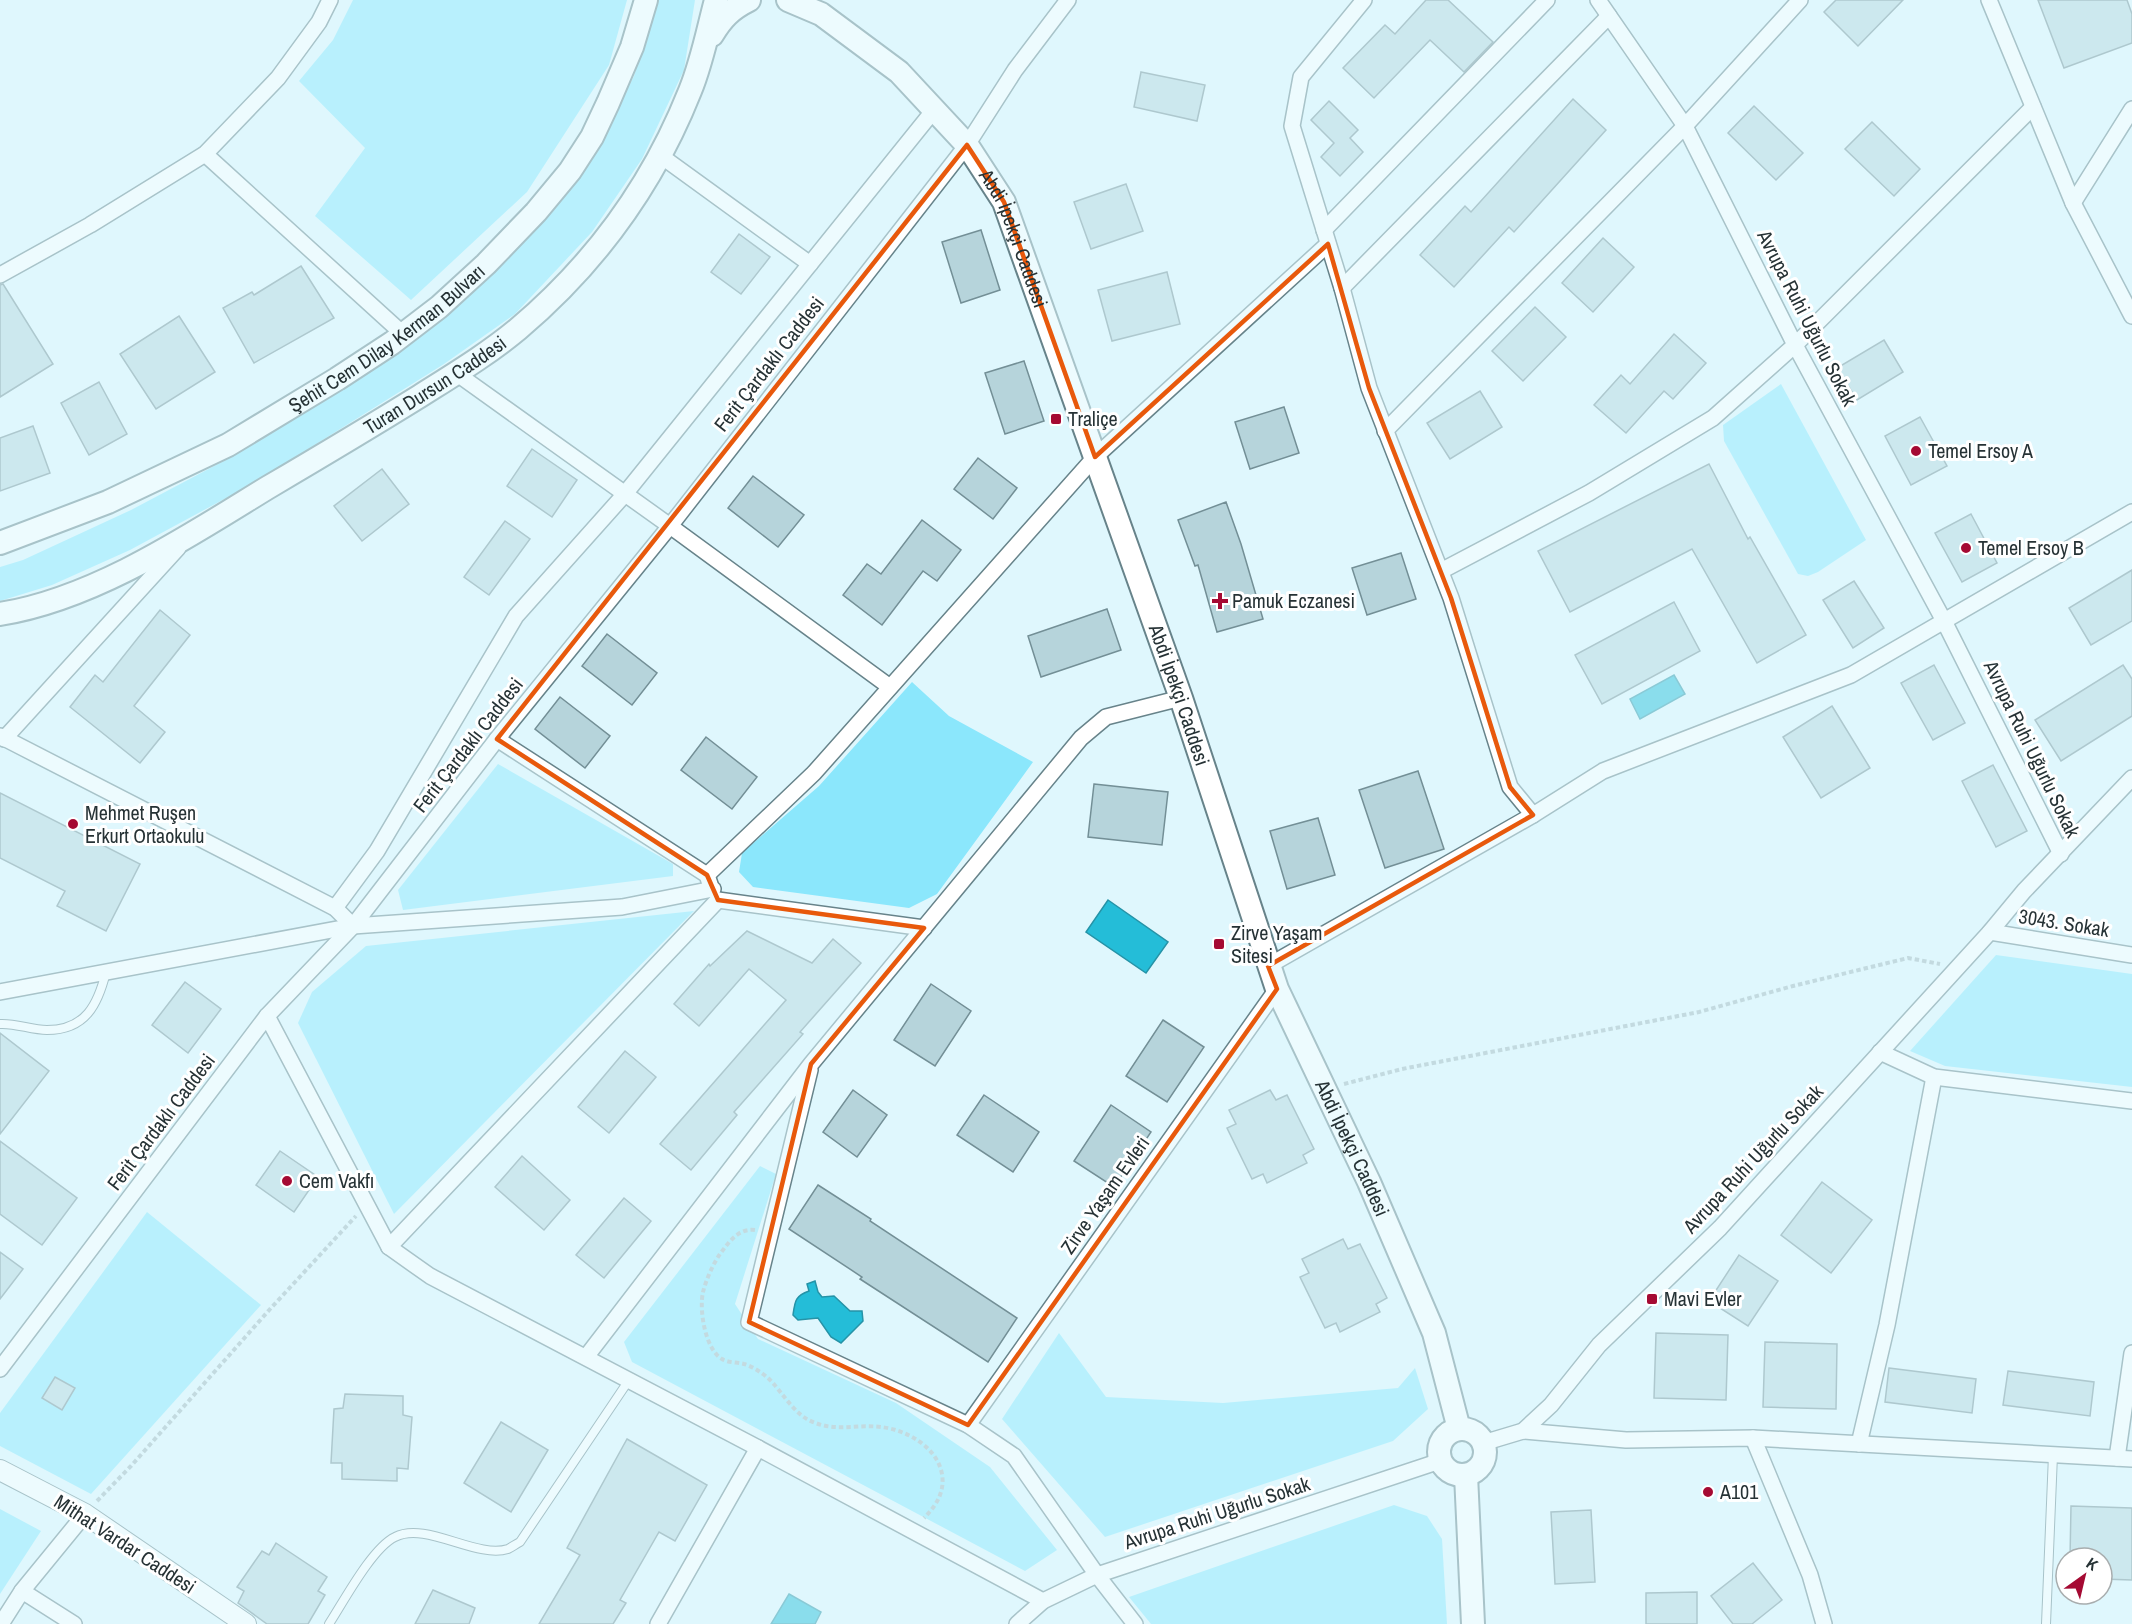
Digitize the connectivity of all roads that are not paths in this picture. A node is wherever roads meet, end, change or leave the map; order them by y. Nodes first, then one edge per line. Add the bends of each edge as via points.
1 (330, 0) edge
2 (646, 0) edge
3 (716, 0) edge
4 (749, 0) edge
5 (788, 0) edge
6 (1068, 0) edge
7 (1364, 0) edge
8 (1547, 0) edge
9 (1598, 0) edge
10 (1800, 0) edge
11 (1989, 0) edge
12 (816, 7) edge
13 (1609, 16) junction
14 (704, 49) junction
15 (2033, 107) junction
16 (2132, 109) edge
17 (934, 110) junction
18 (1685, 126) junction
19 (967, 145) junction
20 (205, 154) junction
21 (661, 156) junction
22 (2073, 203) junction
23 (1326, 237) junction
24 (810, 264) junction
25 (0, 275) edge
26 (1342, 288) junction
27 (2132, 316) edge
28 (403, 334) junction
29 (1795, 345) junction
30 (456, 373) junction
31 (1386, 431) junction
32 (1095, 457) junction
33 (624, 495) junction
34 (2132, 512) edge
35 (670, 526) junction
36 (189, 536) junction
37 (0, 543) edge
38 (1441, 571) junction
39 (0, 614) edge
40 (1944, 621) junction
41 (890, 687) junction
42 (1181, 698) junction
43 (2, 737) edge
44 (497, 739) junction
45 (2132, 778) edge
46 (1533, 815) junction
47 (2061, 854) junction
48 (712, 888) junction
49 (334, 908) junction
50 (353, 926) junction
51 (924, 928) junction
52 (1990, 932) junction
53 (2132, 955) edge
54 (1269, 966) junction
55 (106, 972) junction
56 (1277, 989) junction
57 (0, 992) edge
58 (267, 1016) junction
59 (0, 1024) edge
60 (1880, 1053) junction
61 (811, 1064) junction
62 (1934, 1077) junction
63 (2132, 1101) edge
64 (389, 1247) junction
65 (2132, 1353) edge
66 (586, 1357) junction
67 (0, 1369) edge
68 (629, 1380) junction
69 (968, 1425) junction
70 (1458, 1429) junction
71 (1523, 1431) junction
72 (1753, 1438) junction
73 (1483, 1443) junction
74 (1859, 1444) junction
75 (758, 1448) junction
76 (2053, 1455) junction
77 (2125, 1459) edge
78 (1440, 1461) junction
79 (0, 1470) edge
80 (1466, 1475) junction
81 (85, 1514) junction
82 (1097, 1575) junction
83 (22, 1591) junction
84 (1043, 1601) junction
85 (1, 1624) edge
86 (74, 1624) edge
87 (246, 1624) edge
88 (329, 1624) edge
89 (658, 1624) edge
90 (1017, 1624) edge
91 (1135, 1624) edge
92 (1473, 1624) edge
93 (1824, 1624) edge
94 (2046, 1624) edge

1 - 20 street via 319,22 278,78
2 - 28 main road, Şehit Cem Dilay Kerman Bulvarı via 616,86 592,137 570,171 486,264 439,308
3 - 14 main road, Turan Dursun Caddesi
4 - 14 main road via 721,19
5 - 12 main road, Abdi İpekçi Caddesi
6 - 19 street, Ferit Çardaklı Caddesi via 1015,70
7 - 23 street via 1301,77 1292,126
8 - 23 street
9 - 13 street, Avrupa Ruhi Uğurlu Sokak
10 - 18 street
11 - 15 street
12 - 17 main road, Abdi İpekçi Caddesi via 899,72
13 - 18 street, Avrupa Ruhi Uğurlu Sokak
13 - 26 street
14 - 21 main road, Turan Dursun Caddesi
15 - 22 street
15 - 29 street
16 - 22 street
17 - 19 main road, Abdi İpekçi Caddesi
17 - 24 street
18 - 29 street, Avrupa Ruhi Uğurlu Sokak
18 - 31 street
19 - 32 main road, Abdi İpekçi Caddesi via 1004,202
19 - 35 street, Ferit Çardaklı Caddesi
20 - 25 street
20 - 28 street
21 - 24 street
21 - 30 main road, Turan Dursun Caddesi via 605,241 566,284 517,329
22 - 27 street
23 - 26 street
23 - 32 street
24 - 33 street
26 - 31 street via 1369,388
28 - 37 main road, Şehit Cem Dilay Kerman Bulvarı via 228,445 108,502
29 - 38 street via 1713,418 1589,493
29 - 40 street, Avrupa Ruhi Uğurlu Sokak
30 - 33 street
30 - 36 main road, Turan Dursun Caddesi
31 - 38 street
32 - 41 street
32 - 42 main road, Abdi İpekçi Caddesi
33 - 35 street
33 - 49 street via 516,616 377,851
34 - 40 street
35 - 41 street
35 - 44 street, Ferit Çardaklı Caddesi
36 - 39 main road, Turan Dursun Caddesi via 84,590 47,604
36 - 43 street
38 - 46 street via 1510,787
40 - 46 street via 1851,675 1603,771
40 - 47 street, Avrupa Ruhi Uğurlu Sokak
41 - 48 street
42 - 51 street via 1106,717 1081,738
42 - 54 main road, Abdi İpekçi Caddesi
43 - 49 street
44 - 48 street
44 - 50 street, Ferit Çardaklı Caddesi
45 - 47 street
46 - 54 street
47 - 52 street, Avrupa Ruhi Uğurlu Sokak
48 - 50 street via 622,907
48 - 51 street
48 - 64 street
49 - 50 street
50 - 55 street
50 - 58 street, Ferit Çardaklı Caddesi
51 - 61 street
52 - 53 street, 3043. Sokak
52 - 60 street, Avrupa Ruhi Uğurlu Sokak
54 - 56 main road, Abdi İpekçi Caddesi
55 - 57 street
55 - 59 lane via 94,1008 68,1027 48,1030
56 - 69 street, Zirve Yaşam Evleri
56 - 70 main road, Abdi İpekçi Caddesi via 1369,1182 1434,1333
58 - 64 street
58 - 67 street, Ferit Çardaklı Caddesi
60 - 62 street
60 - 71 street, Avrupa Ruhi Uğurlu Sokak via 1720,1228 1599,1345 1551,1405
61 - 66 street
61 - 69 street via 749,1322
62 - 63 street
62 - 74 street via 1887,1326
64 - 66 street via 430,1276
65 - 77 street
66 - 68 street
68 - 75 street
68 - 88 lane via 520,1542 506,1549 485,1549 417,1533 396,1536 377,1552
69 - 82 street via 1014,1456
70 - 73 main road via 1473,1432
70 - 78 main road via 1441,1441
71 - 72 street via 1626,1440
71 - 73 street, Avrupa Ruhi Uğurlu Sokak
72 - 74 street
72 - 93 street via 1810,1575
73 - 80 main road via 1484,1460
74 - 76 street
75 - 84 street
75 - 89 street
76 - 77 street
76 - 94 lane
78 - 80 main road via 1450,1473
78 - 82 street, Avrupa Ruhi Uğurlu Sokak
79 - 81 street, Mithat Vardar Caddesi
80 - 92 main road
81 - 83 street
81 - 87 street, Mithat Vardar Caddesi
82 - 84 street, Avrupa Ruhi Uğurlu Sokak
82 - 91 street
83 - 85 street
83 - 86 street
84 - 90 street, Avrupa Ruhi Uğurlu Sokak

